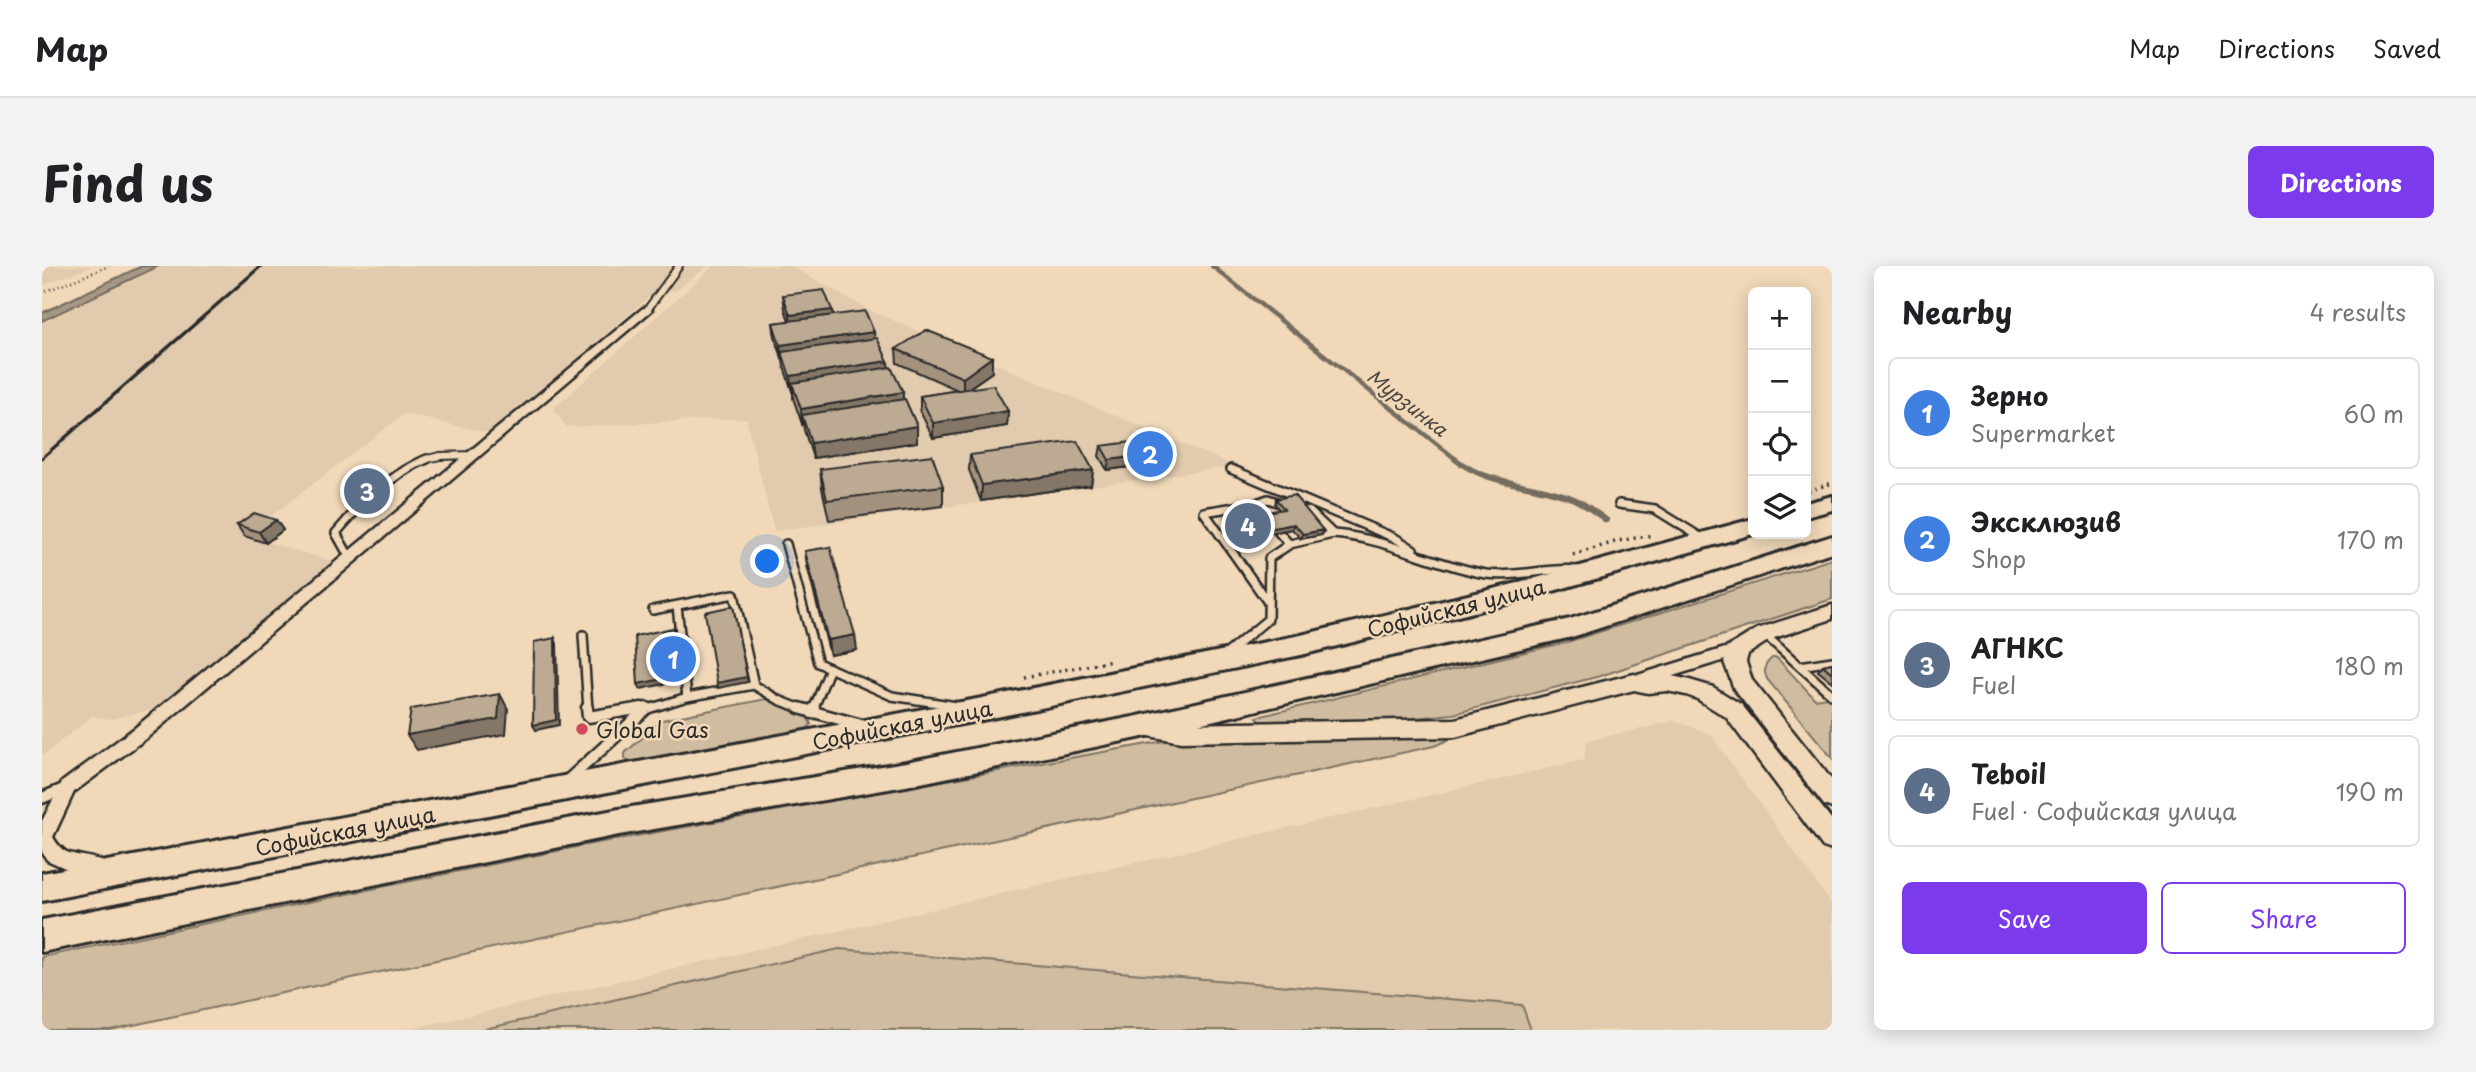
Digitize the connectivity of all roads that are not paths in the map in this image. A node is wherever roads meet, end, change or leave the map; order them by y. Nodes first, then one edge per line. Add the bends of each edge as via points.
1 (679, 266) edge
2 (647, 310) joint
3 (473, 455) junction
4 (1231, 468) dead end
5 (1832, 503) edge
6 (1254, 504) junction
7 (1619, 504) dead end
8 (1811, 509) edge
9 (1748, 527) edge
10 (1333, 534) junction
11 (1696, 534) junction
12 (786, 544) dead end
13 (1289, 544) junction
14 (1832, 544) edge
15 (1425, 556) junction
16 (350, 558) junction
17 (1580, 564) junction
18 (1268, 602) junction
19 (677, 606) junction
20 (653, 610) dead end
21 (1832, 612) edge
22 (583, 635) dead end
23 (1764, 635) junction
24 (1738, 650) junction
25 (1832, 661) edge
26 (1215, 663) junction
27 (1800, 666) junction
28 (830, 668) junction
29 (1634, 682) junction
30 (754, 685) junction
31 (1830, 692) edge
32 (687, 697) junction
33 (648, 706) junction
34 (977, 710) junction
35 (811, 713) junction
36 (1138, 727) junction
37 (874, 729) junction
38 (68, 787) junction
39 (557, 790) junction
40 (42, 798) edge
41 (1832, 798) edge
42 (1832, 839) edge
43 (43, 840) edge
44 (107, 875) junction
45 (42, 887) edge
46 (42, 936) edge

1 - 2 lane
2 - 3 street
3 - 16 street
3 - 16 lane via 429,458 377,492 336,533
4 - 15 lane via 1395,538
5 - 8 main road
6 - 10 lane via 1268,499 1310,512
6 - 13 lane
6 - 18 lane via 1204,512
7 - 11 lane via 1655,509
9 - 11 main road, Софийская улица
10 - 13 lane
10 - 15 lane via 1368,538
11 - 17 main road, Софийская улица
12 - 28 lane via 818,663
13 - 18 lane via 1269,558
14 - 36 main road via 1572,628
15 - 17 lane via 1506,576
16 - 38 street via 142,732
17 - 26 main road, Софийская улица via 1301,645
18 - 26 lane via 1268,619
19 - 20 lane
19 - 30 lane via 734,594
19 - 32 lane
21 - 23 street
22 - 33 lane via 588,717
23 - 24 street
23 - 27 lane
24 - 29 street
24 - 41 street via 1735,662 1742,683
25 - 27 lane
26 - 34 main road, Софийская улица
27 - 31 lane
28 - 34 lane via 892,696
28 - 35 lane
29 - 36 street via 1455,728 1181,733
29 - 42 street via 1686,687 1734,711
30 - 32 lane
30 - 35 lane
32 - 33 lane
33 - 39 lane
34 - 37 main road, Софийская улица
35 - 37 lane
36 - 46 main road via 906,774 605,825
37 - 39 main road, Софийская улица
38 - 40 lane
38 - 43 street
39 - 44 main road, Софийская улица
43 - 44 street via 66,861 86,863
44 - 45 main road, Софийская улица

